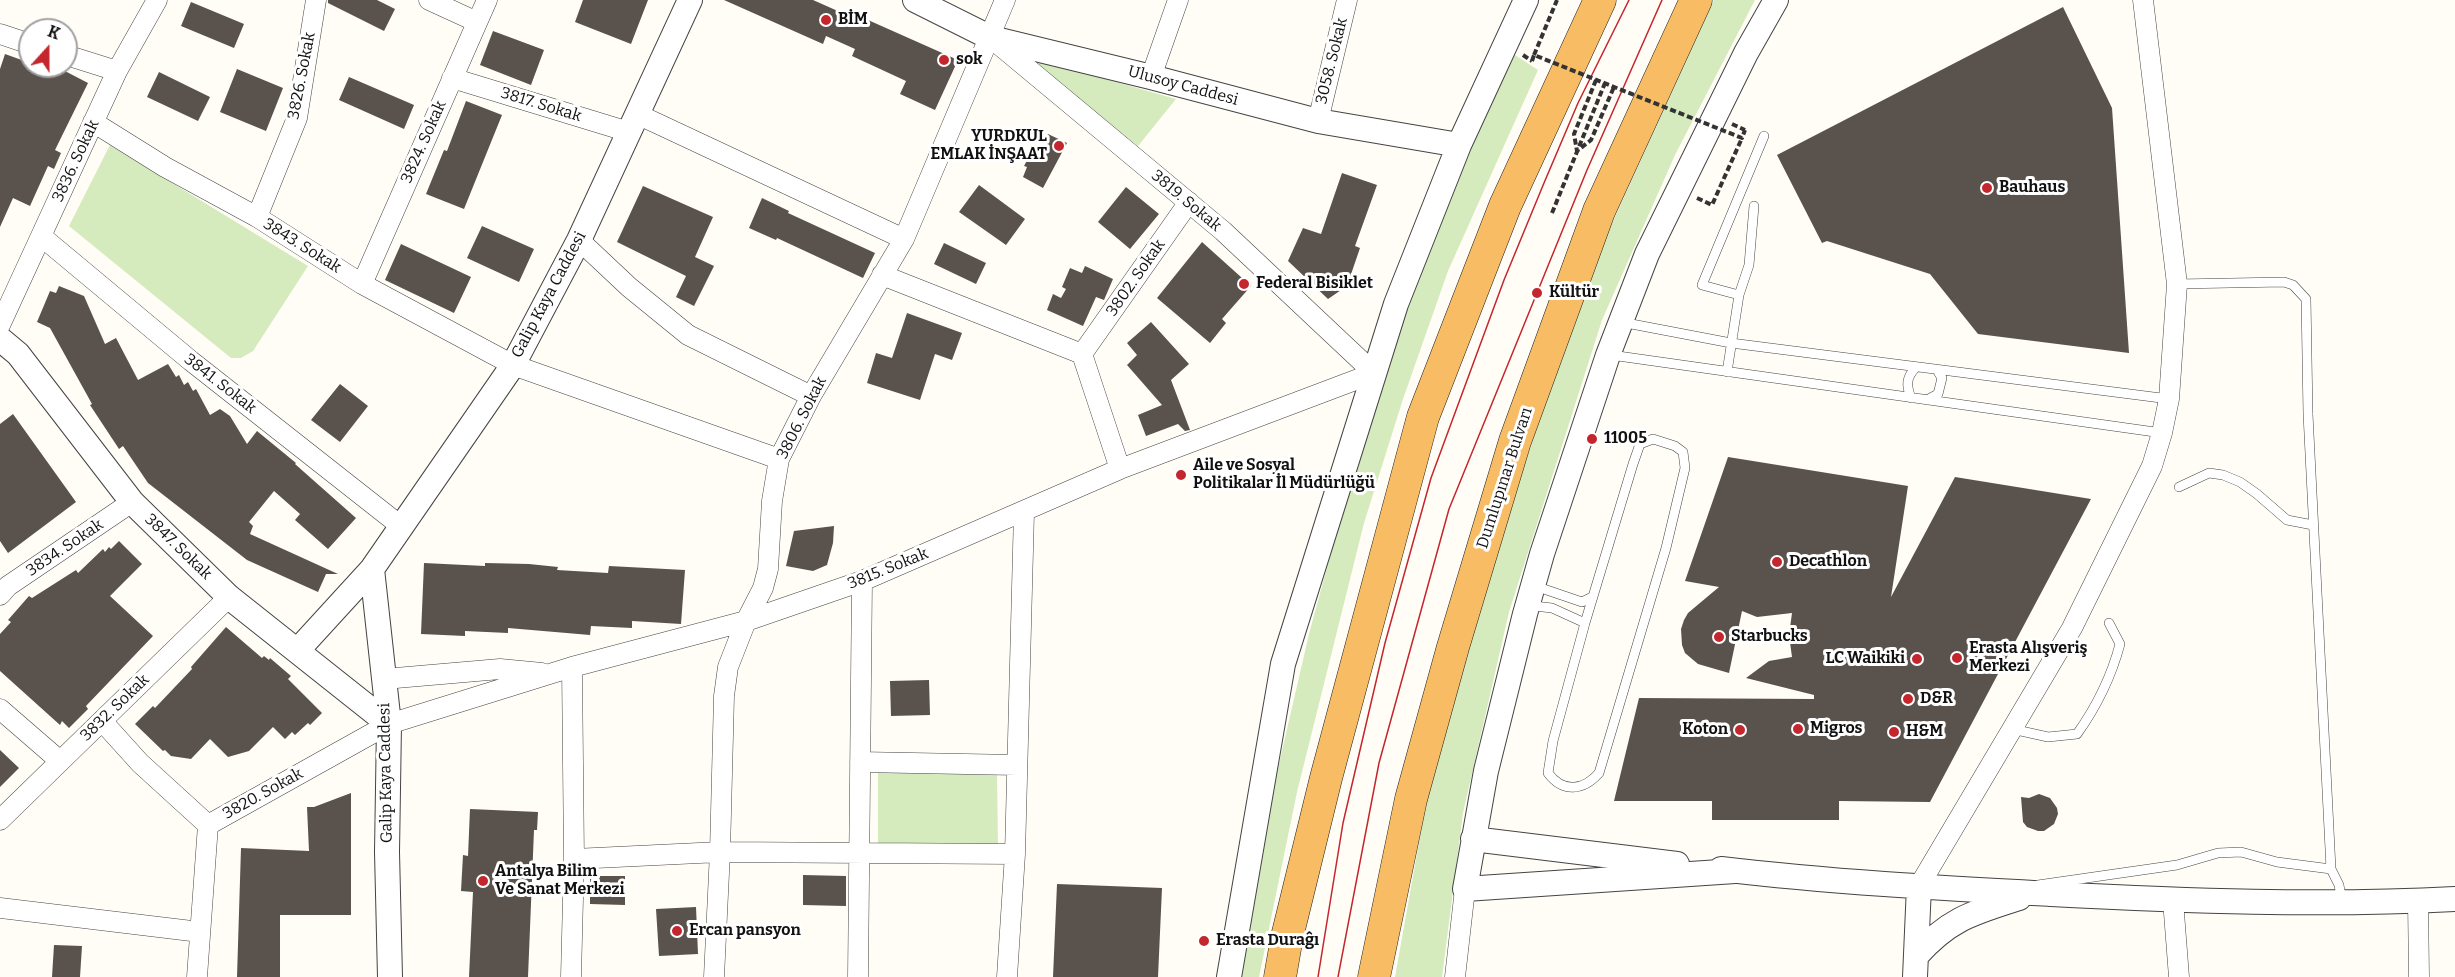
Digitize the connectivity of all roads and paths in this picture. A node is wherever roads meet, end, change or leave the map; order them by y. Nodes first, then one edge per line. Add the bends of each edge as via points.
1 (158, 0) edge
2 (316, 0) edge
3 (429, 0) edge
4 (487, 0) edge
5 (690, 0) edge
6 (915, 0) edge
7 (1005, 0) edge
8 (1178, 0) edge
9 (1347, 0) edge
10 (1526, 0) edge
11 (1557, 0) edge
12 (1600, 0) edge
13 (1696, 0) edge
14 (1776, 0) edge
15 (2143, 0) edge
16 (477, 22) junction
17 (0, 34) edge
18 (991, 38) junction
19 (18, 40) edge
20 (1534, 55) junction
21 (78, 59) edge
22 (1532, 60) dead end
23 (117, 71) junction
24 (1151, 76) junction
25 (452, 78) junction
26 (1596, 80) junction
27 (1605, 83) junction
28 (1614, 87) junction
29 (1318, 121) junction
30 (93, 122) junction
31 (633, 123) junction
32 (1730, 123) dead end
33 (1764, 136) dead end
34 (1742, 138) junction
35 (1459, 145) junction
36 (1577, 152) junction
37 (1692, 196) dead end
38 (1189, 202) junction
39 (1754, 206) dead end
40 (1552, 213) dead end
41 (257, 217) junction
42 (41, 236) junction
43 (904, 238) junction
44 (579, 240) junction
45 (882, 275) junction
46 (362, 284) junction
47 (2177, 284) junction
48 (1739, 295) junction
49 (1621, 322) junction
50 (0, 325) edge
51 (0, 339) edge
52 (1731, 343) junction
53 (1082, 354) junction
54 (1608, 355) junction
55 (513, 365) junction
56 (1916, 367) junction
57 (1937, 370) junction
58 (1727, 372) junction
59 (1374, 373) junction
60 (811, 396) junction
61 (1911, 398) junction
62 (2169, 399) junction
63 (1927, 400) junction
64 (2162, 433) junction
65 (779, 459) junction
66 (1120, 469) junction
67 (2179, 486) dead end
68 (132, 502) junction
69 (1024, 512) junction
70 (2313, 525) junction
71 (402, 527) junction
72 (372, 570) junction
73 (862, 581) junction
74 (1533, 585) junction
75 (3, 586) edge
76 (229, 597) junction
77 (1592, 597) junction
78 (1526, 614) junction
79 (746, 621) junction
80 (1585, 623) junction
81 (2109, 623) dead end
82 (297, 651) junction
83 (572, 667) junction
84 (550, 674) junction
85 (384, 679) junction
86 (0, 708) edge
87 (102, 721) junction
88 (389, 724) junction
89 (2012, 729) junction
90 (60, 761) junction
91 (860, 762) junction
92 (1017, 765) junction
93 (0, 820) edge
94 (208, 825) junction
95 (1473, 839) junction
96 (720, 852) junction
97 (859, 854) junction
98 (1015, 854) junction
99 (574, 859) junction
100 (2331, 868) junction
101 (1736, 871) junction
102 (1919, 886) junction
103 (1465, 889) junction
104 (2023, 892) junction
105 (2455, 899) edge
106 (2173, 900) junction
107 (2418, 901) junction
108 (2342, 902) junction
109 (0, 908) edge
110 (200, 932) junction
111 (1915, 967) edge
112 (197, 977) edge
113 (390, 977) edge
114 (571, 977) edge
115 (714, 977) edge
116 (858, 977) edge
117 (1006, 977) edge
118 (1229, 977) edge
119 (1280, 977) edge
120 (1374, 977) edge
121 (1455, 977) edge
122 (2179, 977) edge
123 (2419, 977) edge

1 - 23 street, 3836. Sokak
2 - 41 street, 3826. Sokak via 297,118
3 - 16 street
4 - 16 street, 3824. Sokak
5 - 31 street, Galip Kaya Caddesi
6 - 18 street, Ulusoy Caddesi
7 - 18 street, 3806. Sokak
8 - 24 street
9 - 29 street, 3058. Sokak
10 - 35 street
11 - 20 path
12 - 119 highway via 1505,206 1423,417 1326,778
13 - 120 highway, Dumlupınar Bulvarı via 1599,211 1515,441 1412,799
14 - 49 street via 1677,191
15 - 47 street
16 - 25 street, 3824. Sokak
17 - 19 street
18 - 24 street, Ulusoy Caddesi
18 - 38 street, 3819. Sokak
18 - 43 street, 3806. Sokak
20 - 22 path, bridge
20 - 26 path, bridge
21 - 23 street
23 - 30 street, 3836. Sokak
24 - 29 street, Ulusoy Caddesi
25 - 31 street, 3817. Sokak
25 - 46 street, 3824. Sokak
26 - 27 path, bridge
26 - 36 path via 1575,134
27 - 28 path, bridge
27 - 36 path
28 - 34 path, bridge
28 - 36 path via 1591,140
29 - 35 street, Ulusoy Caddesi
30 - 41 street, 3843. Sokak
30 - 42 street, 3836. Sokak
31 - 43 street, 3817. Sokak
31 - 44 street, Galip Kaya Caddesi
32 - 34 path, bridge via 1745,130
33 - 48 lane via 1702,285
34 - 37 path via 1712,205
35 - 59 street via 1396,304
36 - 40 path
38 - 53 street, 3802. Sokak
38 - 59 street, 3819. Sokak
39 - 48 lane via 1749,266
41 - 46 street, 3843. Sokak
42 - 50 street, 3836. Sokak
42 - 71 street, 3841. Sokak via 191,361
43 - 45 street, 3806. Sokak
44 - 55 street, Galip Kaya Caddesi
44 - 60 street via 688,335
45 - 53 street
45 - 60 street, 3806. Sokak
46 - 55 street, 3843. Sokak
47 - 62 street
47 - 70 lane via 2284,282 2293,285 2306,299
48 - 52 lane
49 - 52 lane
49 - 54 street
51 - 68 street, 3847. Sokak via 18,354
52 - 56 lane
52 - 58 lane
53 - 66 street
54 - 58 lane
54 - 74 street
55 - 65 street, 3843. Sokak
55 - 71 street, Galip Kaya Caddesi
56 - 57 lane
56 - 61 lane via 1906,386
57 - 62 lane
57 - 63 lane via 1942,378 1938,394
58 - 61 lane
59 - 66 street, 3815. Sokak
59 - 118 street via 1283,664
60 - 65 street, 3806. Sokak
61 - 63 lane
62 - 64 street
63 - 64 lane
64 - 89 street via 2152,466 2072,628
65 - 79 street, 3806. Sokak via 768,569
66 - 69 street, 3815. Sokak
67 - 70 lane via 2209,473 2223,476 2240,482 2287,520
68 - 75 street, 3834. Sokak
68 - 76 street, 3847. Sokak
69 - 73 street, 3815. Sokak
69 - 92 street
70 - 100 lane
71 - 72 street, Galip Kaya Caddesi
72 - 82 street, Galip Kaya Caddesi
72 - 85 street, Galip Kaya Caddesi
73 - 79 street, 3815. Sokak
73 - 91 street
74 - 77 lane via 1582,602
74 - 78 street
76 - 82 street, 3847. Sokak
76 - 87 street, 3832. Sokak
77 - 80 lane
77 - 80 lane via 1640,444 1653,439 1675,446 1683,452 1686,468 1599,773 1590,783 1566,787 1548,773
78 - 80 lane via 1534,606 1552,608
78 - 95 street
79 - 83 street, 3815. Sokak
79 - 96 street, 3806. Sokak via 728,667 724,696
81 - 89 lane via 2120,644 2113,672 2077,734 2048,737
82 - 88 street, 3847. Sokak
83 - 84 street, 3815. Sokak
83 - 99 street
84 - 85 street via 500,669
84 - 88 street, 3815. Sokak
85 - 88 street, Galip Kaya Caddesi
86 - 90 street
87 - 90 street, 3832. Sokak
87 - 94 street via 140,763
88 - 94 street, 3820. Sokak
88 - 113 street, Galip Kaya Caddesi
89 - 102 street
90 - 93 street, 3832. Sokak
91 - 92 street
91 - 97 street
92 - 98 street
94 - 110 street, 3820. Sokak
95 - 101 street
95 - 103 street
96 - 97 street
96 - 99 street
96 - 115 street, 3806. Sokak
97 - 98 street
97 - 116 street
98 - 117 street
99 - 114 street
100 - 104 lane via 2277,862 2241,852 2218,853 2177,865 2052,881
100 - 108 lane
101 - 102 street
101 - 103 street
102 - 104 street
102 - 111 street
103 - 121 street
104 - 106 street
104 - 111 street via 1951,923 1931,939
105 - 107 street
106 - 108 street
106 - 122 street
107 - 108 street
107 - 123 street
109 - 110 street
110 - 112 street, 3820. Sokak

